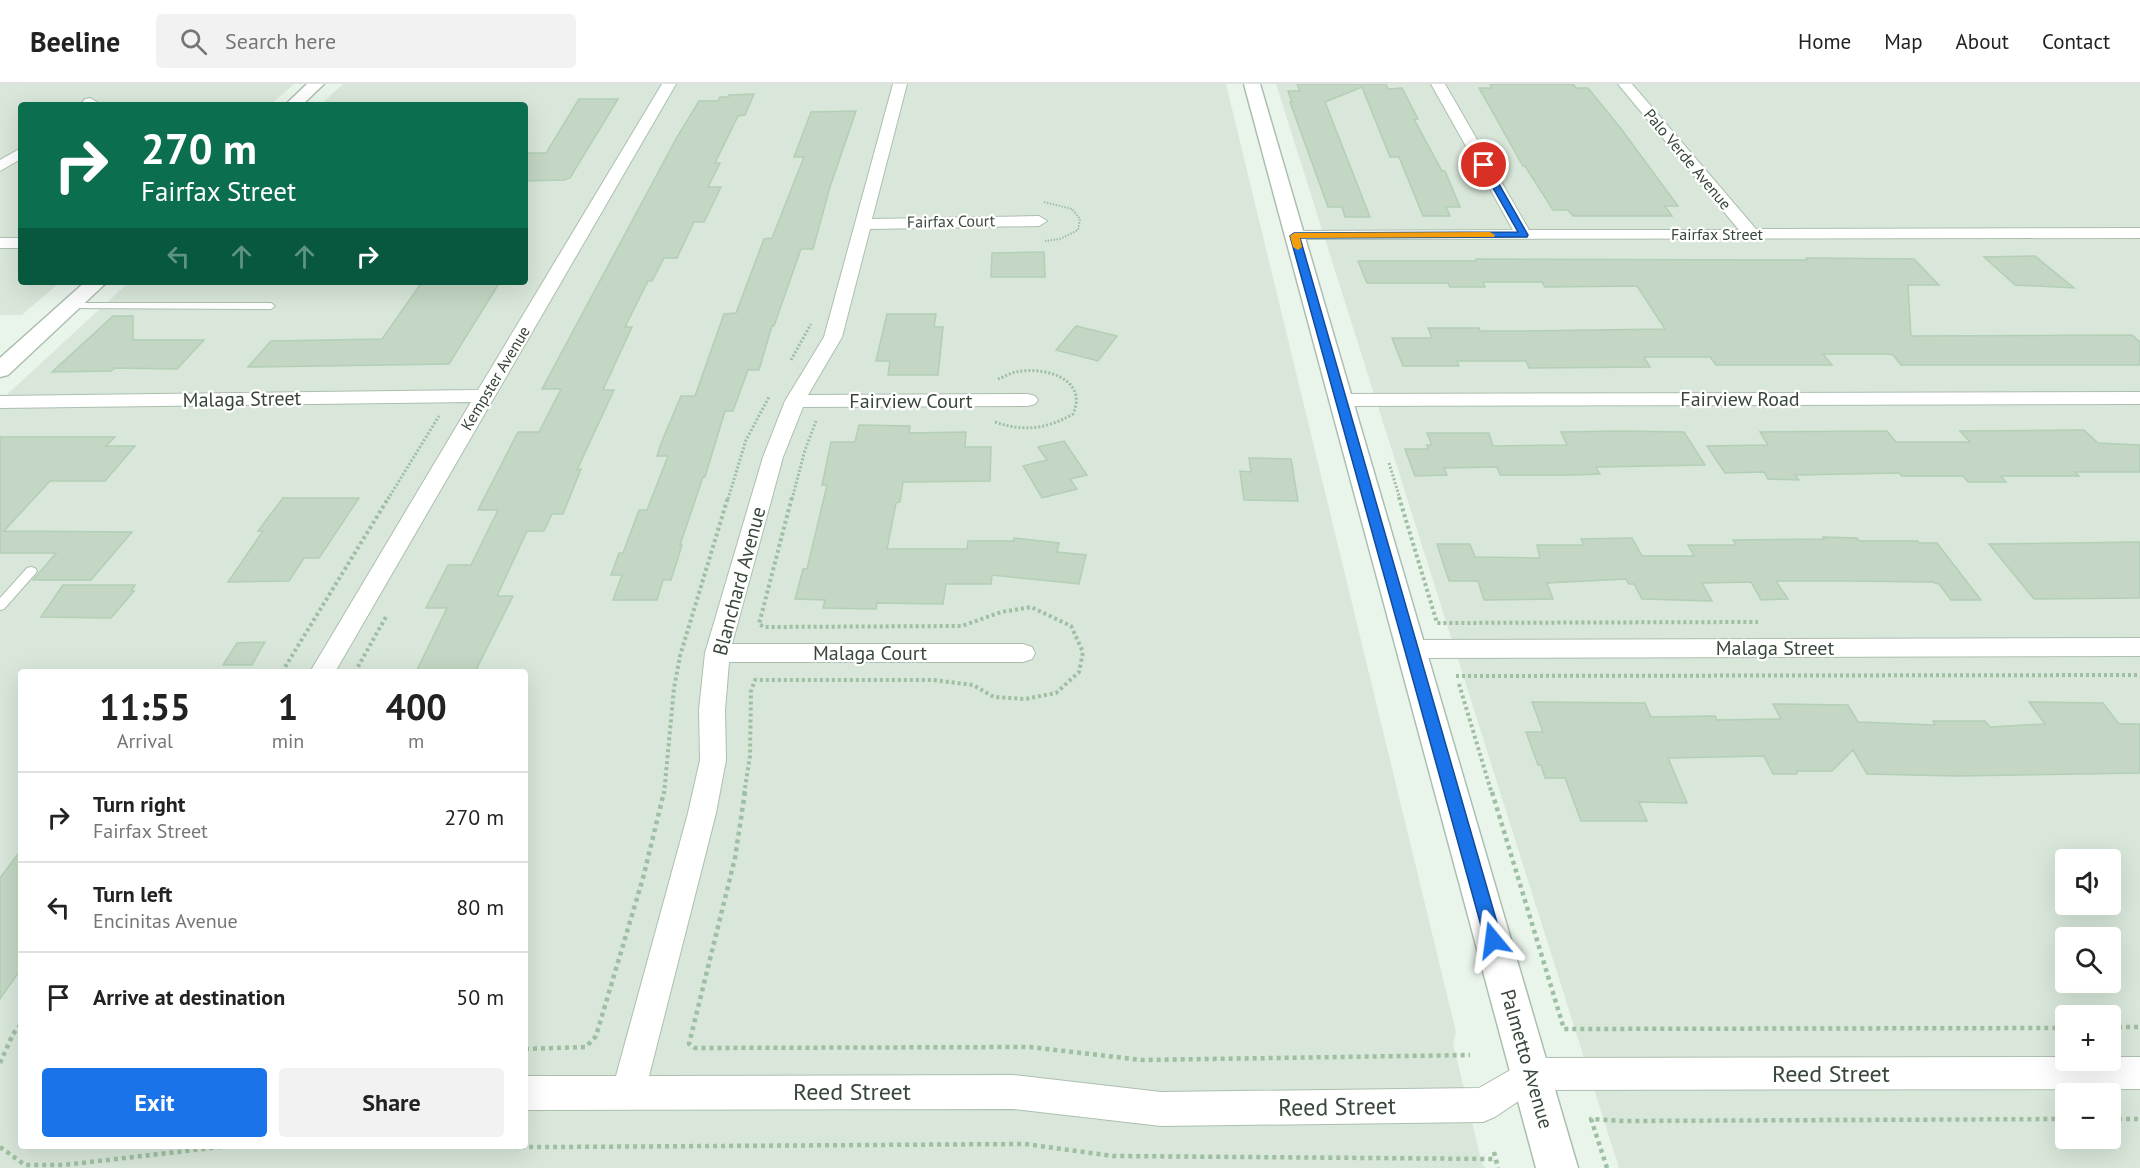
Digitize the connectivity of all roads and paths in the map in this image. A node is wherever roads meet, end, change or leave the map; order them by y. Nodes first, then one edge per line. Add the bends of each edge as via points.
1 (316, 84) edge
2 (669, 84) edge
3 (900, 84) edge
4 (1252, 84) edge
5 (1438, 84) edge
6 (1625, 84) edge
7 (296, 102) edge
8 (18, 154) edge
9 (0, 167) edge
10 (1039, 221) dead end
11 (864, 224) junction
12 (2140, 233) edge
13 (1751, 234) junction
14 (1524, 235) junction
15 (1294, 236) junction
16 (0, 243) edge
17 (18, 243) edge
18 (94, 285) edge
19 (70, 306) junction
20 (271, 306) dead end
21 (0, 370) edge
22 (484, 396) junction
23 (2140, 398) edge
24 (1028, 400) dead end
25 (1340, 400) junction
26 (795, 401) junction
27 (0, 402) edge
28 (434, 412) dead end
29 (817, 418) dead end
30 (1389, 463) dead end
31 (31, 571) dead end
32 (0, 606) edge
33 (1759, 622) dead end
34 (2140, 647) edge
35 (1411, 649) junction
36 (717, 653) junction
37 (1023, 653) dead end
38 (284, 669) edge
39 (324, 669) edge
40 (2140, 675) edge
41 (1456, 676) dead end
42 (1459, 684) dead end
43 (2121, 1027) edge
44 (2140, 1027) edge
45 (18, 1028) edge
46 (2055, 1028) edge
47 (1470, 1055) dead end
48 (0, 1063) edge
49 (2140, 1073) edge
50 (1531, 1074) junction
51 (628, 1092) junction
52 (528, 1093) edge
53 (2055, 1119) edge
54 (2121, 1119) edge
55 (2140, 1119) edge
56 (0, 1147) edge
57 (528, 1148) edge
58 (199, 1149) edge
59 (1498, 1168) edge
60 (1557, 1168) edge
61 (1607, 1168) edge

1 - 7 street
2 - 22 street, Kempster Avenue
3 - 11 street, Blanchard Avenue
4 - 15 street, Palmetto Avenue
5 - 14 street
6 - 13 street, Palo Verde Avenue
8 - 9 street
10 - 11 street, Fairfax Court
11 - 26 street, Blanchard Avenue via 833,337
12 - 13 street, Fairfax Street
13 - 14 street, Fairfax Street
14 - 15 street, Fairfax Street
15 - 25 street, Palmetto Avenue
16 - 17 street
18 - 19 street
19 - 20 lane
19 - 21 street
22 - 27 street, Malaga Street
22 - 39 street, Kempster Avenue
23 - 25 street, Fairview Road
24 - 26 street, Fairview Court
25 - 35 street, Palmetto Avenue
26 - 36 street, Blanchard Avenue via 773,457
28 - 38 path via 441,417
29 - 47 path via 759,624 962,626 1001,612 1031,607 1071,626 1083,652 1078,672 1056,693 1025,699 994,697 973,685 933,680 755,680 751,691 750,756 735,858 689,1044 695,1048 1030,1047 1142,1060
30 - 33 path via 1437,622
31 - 32 lane
34 - 35 street, Malaga Street
35 - 50 street, Palmetto Avenue
36 - 37 street, Malaga Court
36 - 51 street, Blanchard Avenue via 713,760
40 - 41 path
42 - 46 path via 1564,1029
43 - 44 path
45 - 48 path
49 - 50 street, Reed Street
50 - 51 street, Reed Street via 1483,1105 1161,1109 1013,1092
50 - 60 street, Palmetto Avenue
51 - 52 street, Reed Street
53 - 61 path via 1591,1119
54 - 55 path
56 - 58 path via 25,1166 64,1166
57 - 59 path via 1025,1144 1113,1156 1495,1155

